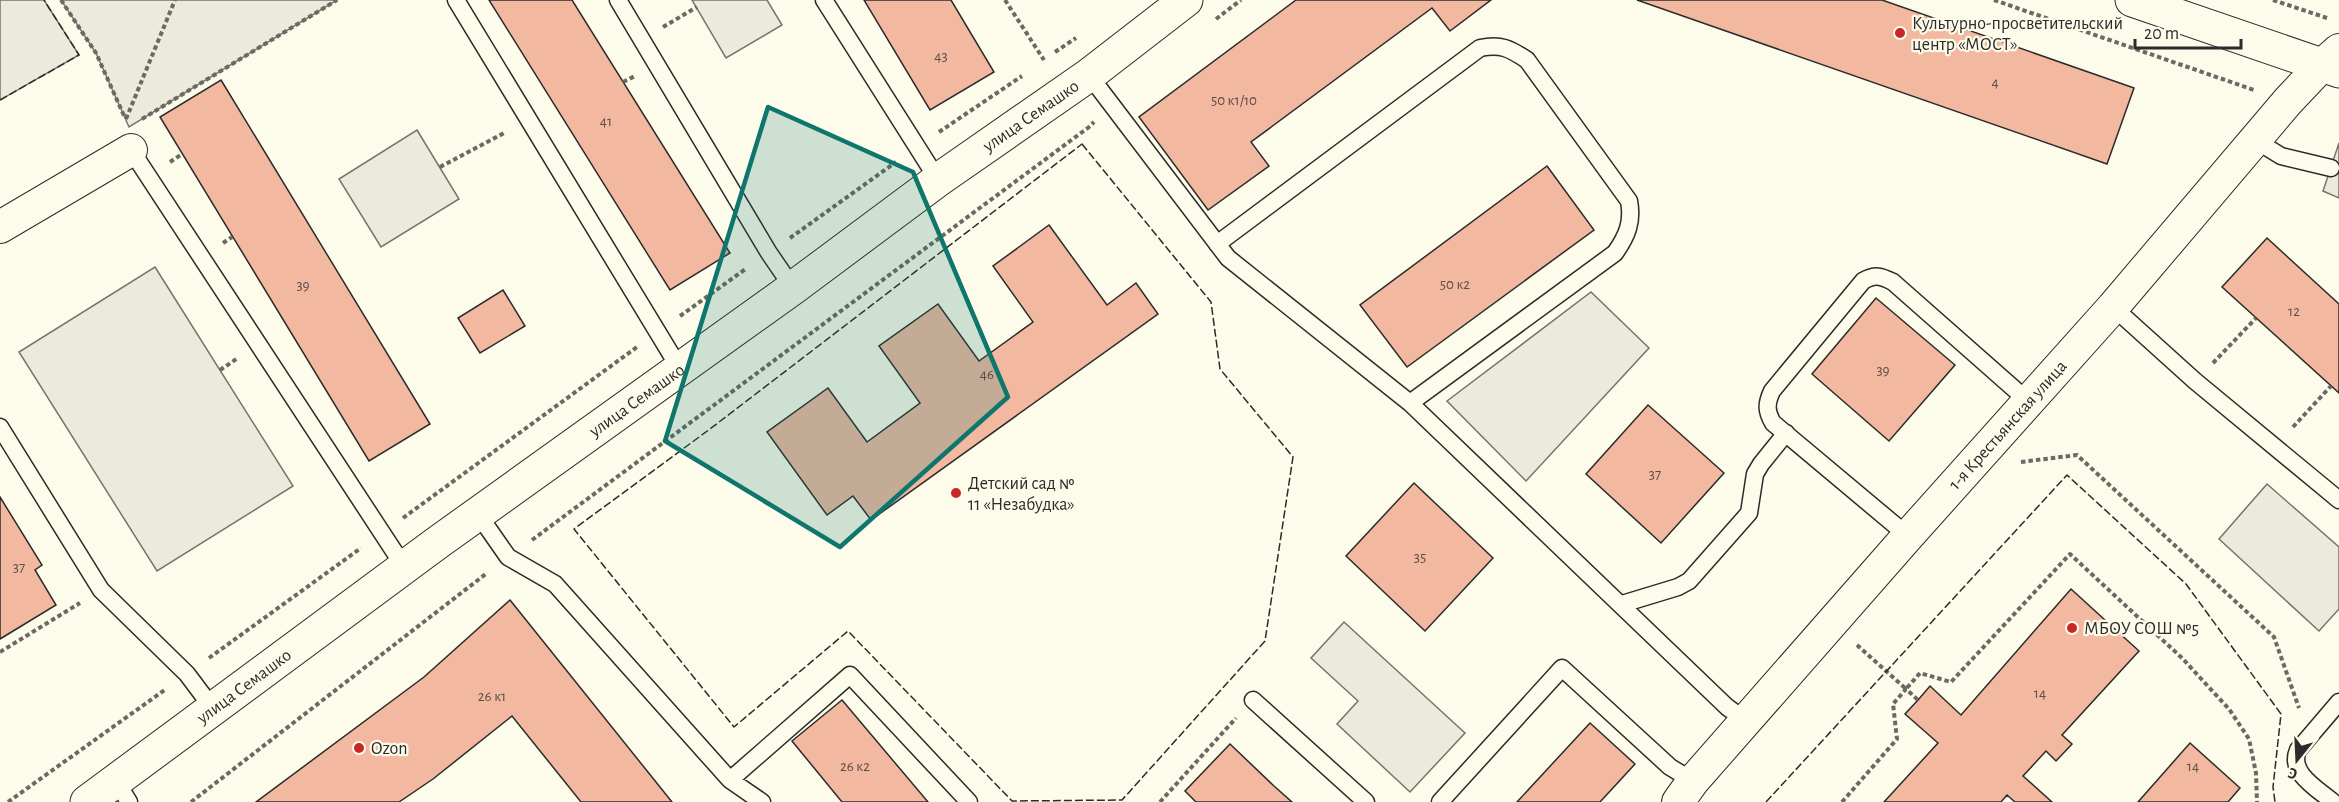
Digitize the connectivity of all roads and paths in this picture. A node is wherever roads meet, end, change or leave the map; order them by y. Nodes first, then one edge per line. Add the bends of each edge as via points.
1 (61, 0) edge
2 (175, 0) edge
3 (337, 0) edge
4 (456, 0) edge
5 (618, 0) edge
6 (824, 0) edge
7 (1005, 0) edge
8 (1186, 0) edge
9 (1240, 0) edge
10 (1994, 0) edge
11 (2132, 0) edge
12 (2273, 0) edge
13 (697, 7) dead end
14 (2330, 19) dead end
15 (1213, 22) dead end
16 (642, 39) junction
17 (2333, 62) edge
18 (1035, 67) dead end
19 (1025, 74) dead end
20 (1089, 75) junction
21 (631, 77) dead end
22 (623, 82) dead end
23 (2288, 101) junction
24 (1110, 102) junction
25 (126, 120) junction
26 (528, 120) junction
27 (130, 139) junction
28 (2255, 140) junction
29 (916, 148) junction
30 (440, 168) dead end
31 (2331, 168) dead end
32 (938, 180) junction
33 (0, 227) edge
34 (1217, 244) junction
35 (769, 253) junction
36 (793, 288) junction
37 (2114, 307) junction
38 (2256, 318) dead end
39 (656, 333) junction
40 (680, 369) junction
41 (2195, 381) junction
42 (2331, 386) dead end
43 (2029, 402) junction
44 (1410, 403) junction
45 (0, 427) edge
46 (1786, 433) junction
47 (2275, 446) junction
48 (2012, 463) dead end
49 (2339, 500) edge
50 (478, 514) junction
51 (382, 533) junction
52 (1908, 536) junction
53 (508, 557) junction
54 (405, 568) junction
55 (101, 590) junction
56 (1622, 604) junction
57 (0, 652) edge
58 (1886, 672) dead end
59 (1906, 689) junction
60 (1253, 700) joint
61 (1918, 700) dead end
62 (2339, 702) edge
63 (214, 710) junction
64 (2300, 712) dead end
65 (1746, 721) junction
66 (730, 780) junction
67 (122, 791) edge
68 (1685, 792) edge
69 (87, 802) edge
70 (191, 802) edge
71 (762, 802) edge
72 (969, 802) edge
73 (1160, 802) edge
74 (1366, 802) edge
75 (1440, 802) edge
76 (1842, 802) edge
77 (2257, 802) edge
78 (2333, 802) edge

1 - 25 path via 96,53
2 - 25 path
3 - 27 path
4 - 26 lane
5 - 16 lane
6 - 29 lane
7 - 18 path via 1044,60
8 - 20 main road, улица Семашко
9 - 15 path
10 - 23 path
11 - 17 main road
12 - 14 path
13 - 16 path
16 - 35 lane
17 - 23 street, 1-я Крестьянская улица
19 - 29 path
20 - 24 lane
20 - 32 main road, улица Семашко
21 - 22 path
23 - 28 street, 1-я Крестьянская улица
24 - 34 lane
24 - 53 path via 1089,127
25 - 27 path
26 - 30 path
26 - 39 lane
27 - 33 street
27 - 51 lane
28 - 31 lane via 2281,156
28 - 37 street, 1-я Крестьянская улица
29 - 32 lane
29 - 35 path
32 - 36 main road, улица Семашко
34 - 44 lane via 1228,258
34 - 44 lane via 1480,48 1496,45 1527,60 1629,201 1630,226 1615,253
35 - 36 lane
35 - 39 path
36 - 40 main road, улица Семашко
37 - 41 lane
37 - 43 street, 1-я Крестьянская улица
38 - 41 path
39 - 40 lane
39 - 51 path
40 - 50 main road, улица Семашко
41 - 47 lane
42 - 47 path
43 - 46 lane via 1893,282 1872,275 1772,391 1766,403 1768,414
43 - 52 street, 1-я Крестьянская улица
44 - 56 lane
45 - 55 lane
46 - 52 lane
46 - 56 lane via 1755,474 1749,513 1689,581
47 - 49 lane
48 - 64 path via 2077,455 2274,637
50 - 53 lane
50 - 54 main road, улица Семашко
51 - 54 lane
52 - 65 street, 1-я Крестьянская улица
53 - 66 lane via 555,584
53 - 70 path
54 - 63 main road, улица Семашко
55 - 57 path
55 - 63 lane via 187,674
56 - 65 lane
58 - 59 path
59 - 61 path
59 - 76 path via 1893,704 1897,739
59 - 77 path via 1920,673 1951,682 2070,554 2182,658 2229,709 2248,739 2256,772
60 - 73 path
60 - 74 lane
62 - 78 lane via 2295,758 2301,775
63 - 67 main road, улица Семашко
65 - 68 street, 1-я Крестьянская улица
66 - 71 lane
66 - 72 lane via 850,675
67 - 69 main road, улица Семашко
68 - 75 lane via 1670,767 1562,668

